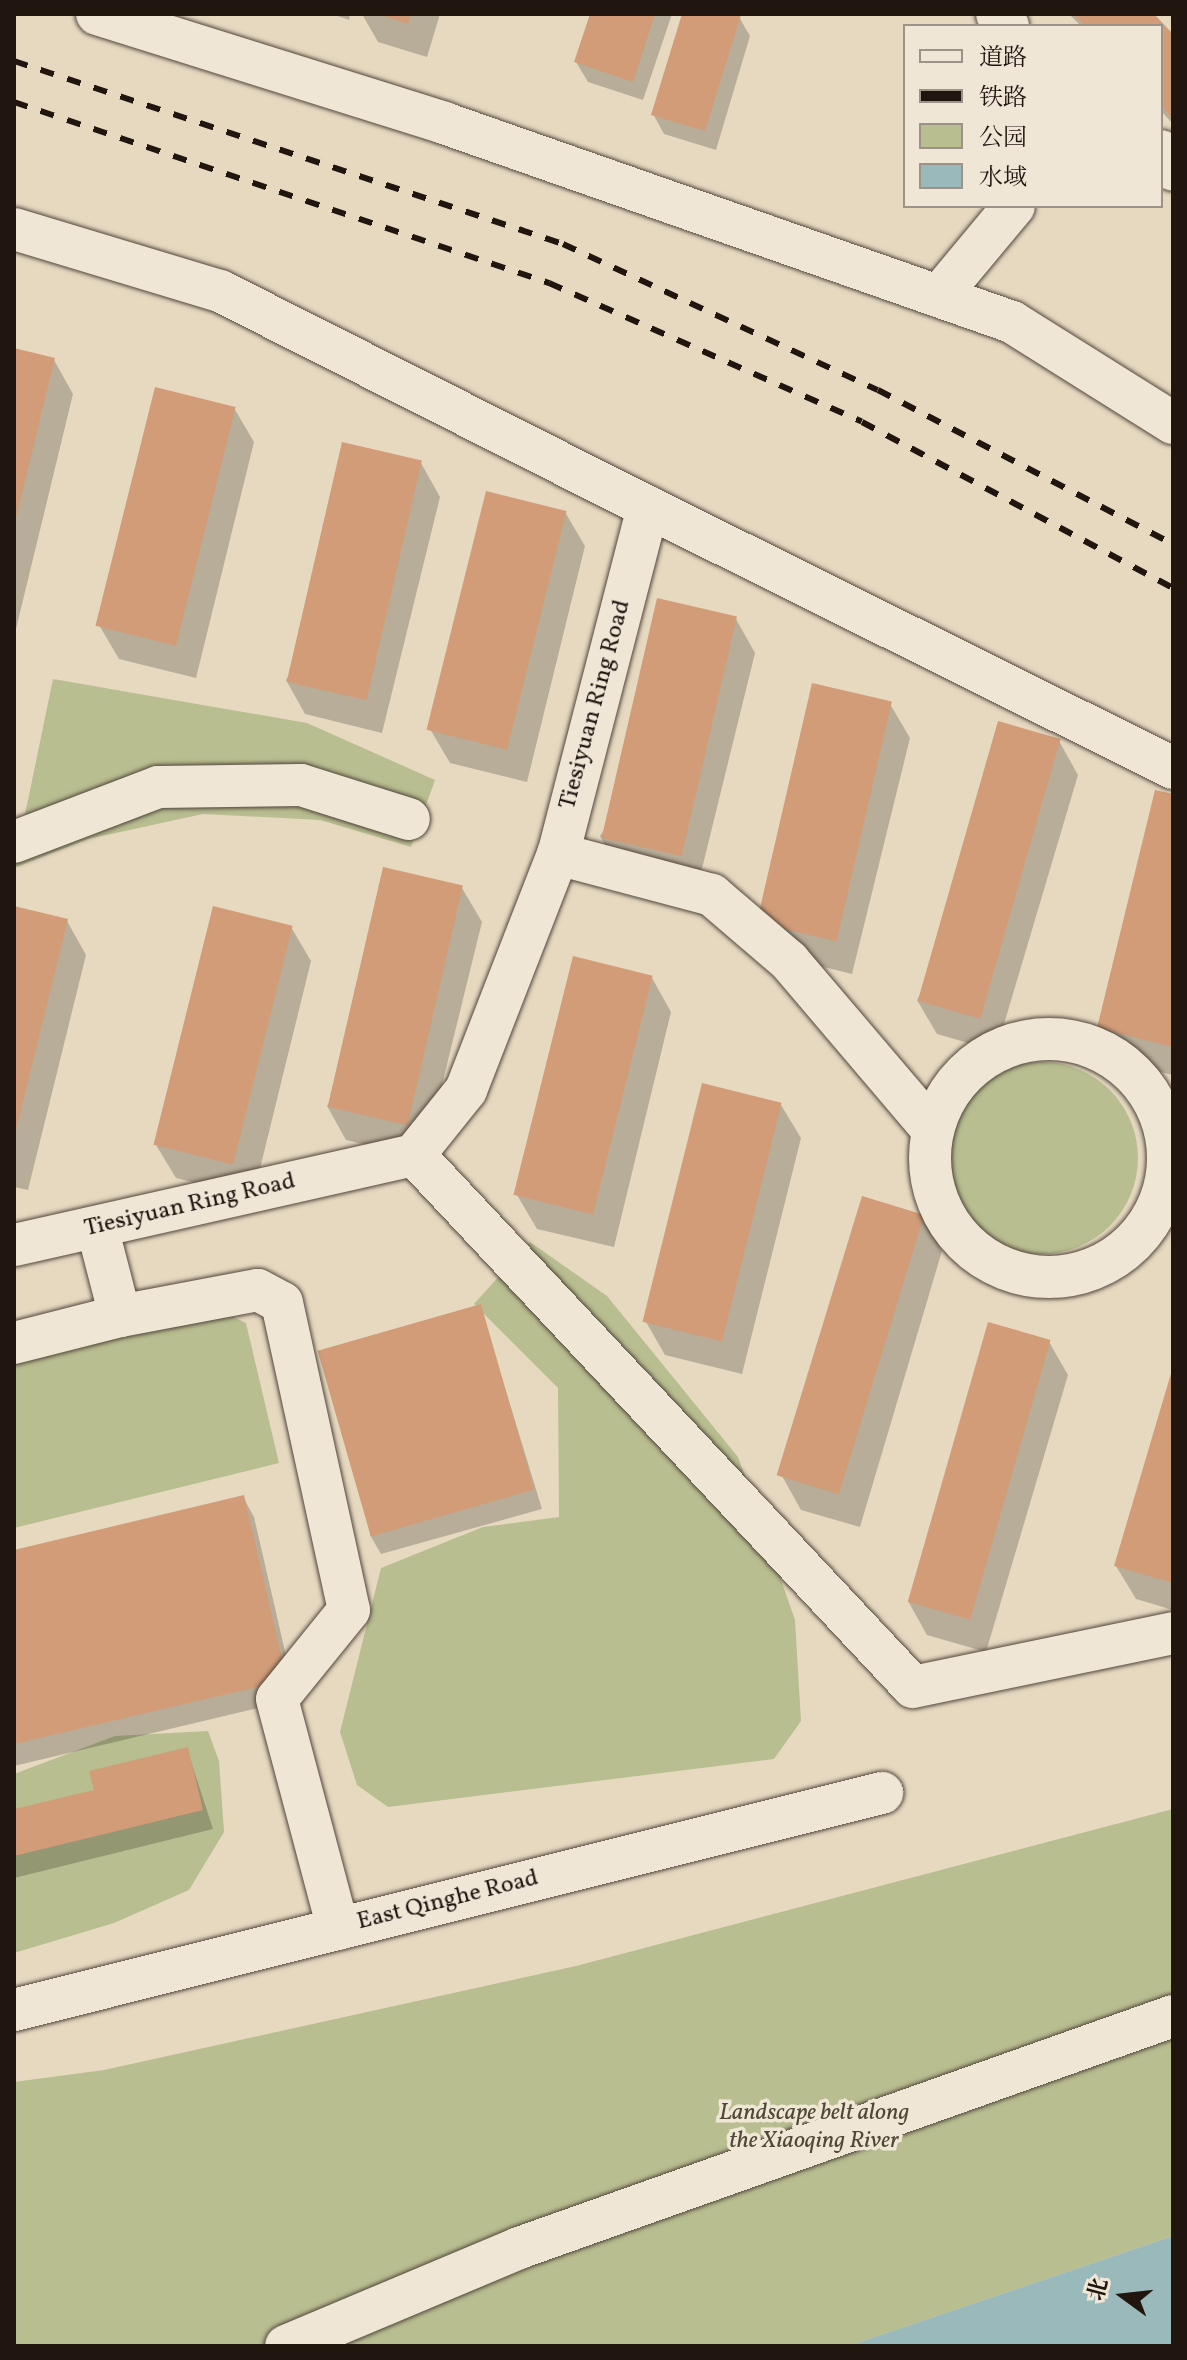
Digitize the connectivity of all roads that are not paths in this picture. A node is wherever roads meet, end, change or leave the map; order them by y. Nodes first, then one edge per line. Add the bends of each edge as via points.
1 (97, 14) edge
2 (1012, 208) edge
3 (14, 229) edge
4 (939, 296) junction
5 (1173, 423) edge
6 (648, 507) junction
7 (1173, 768) edge
8 (409, 819) dead end
9 (14, 842) edge
10 (558, 854) junction
11 (933, 1130) junction
12 (414, 1155) junction
13 (97, 1227) junction
14 (1160, 1234) edge
15 (14, 1245) edge
16 (120, 1316) junction
17 (14, 1343) edge
18 (1173, 1633) edge
19 (882, 1793) dead end
20 (338, 1929) junction
21 (14, 2010) edge
22 (1173, 2016) edge
23 (286, 2346) edge

1 - 4 street via 444,123
2 - 4 street
3 - 6 street via 220,291
4 - 5 street via 1012,322
6 - 7 street
6 - 10 street, Tiesiyuan Ring Road
8 - 9 street via 301,785 158,787
10 - 11 street via 712,895 789,961
10 - 12 street, Tiesiyuan Ring Road via 466,1090
11 - 14 street via 930,1172 941,1212 966,1245 1000,1269 1041,1278 1082,1273
11 - 14 street via 963,1076 1003,1047 1039,1039 1077,1041 1111,1056 1140,1080 1168,1149
12 - 13 street, Tiesiyuan Ring Road
12 - 18 street via 913,1687
13 - 15 street, Tiesiyuan Ring Road
13 - 16 street
16 - 17 street
16 - 20 street via 258,1290 282,1303 349,1610 277,1699
19 - 20 street, East Qinghe Road
20 - 21 street, East Qinghe Road
22 - 23 street via 519,2248

